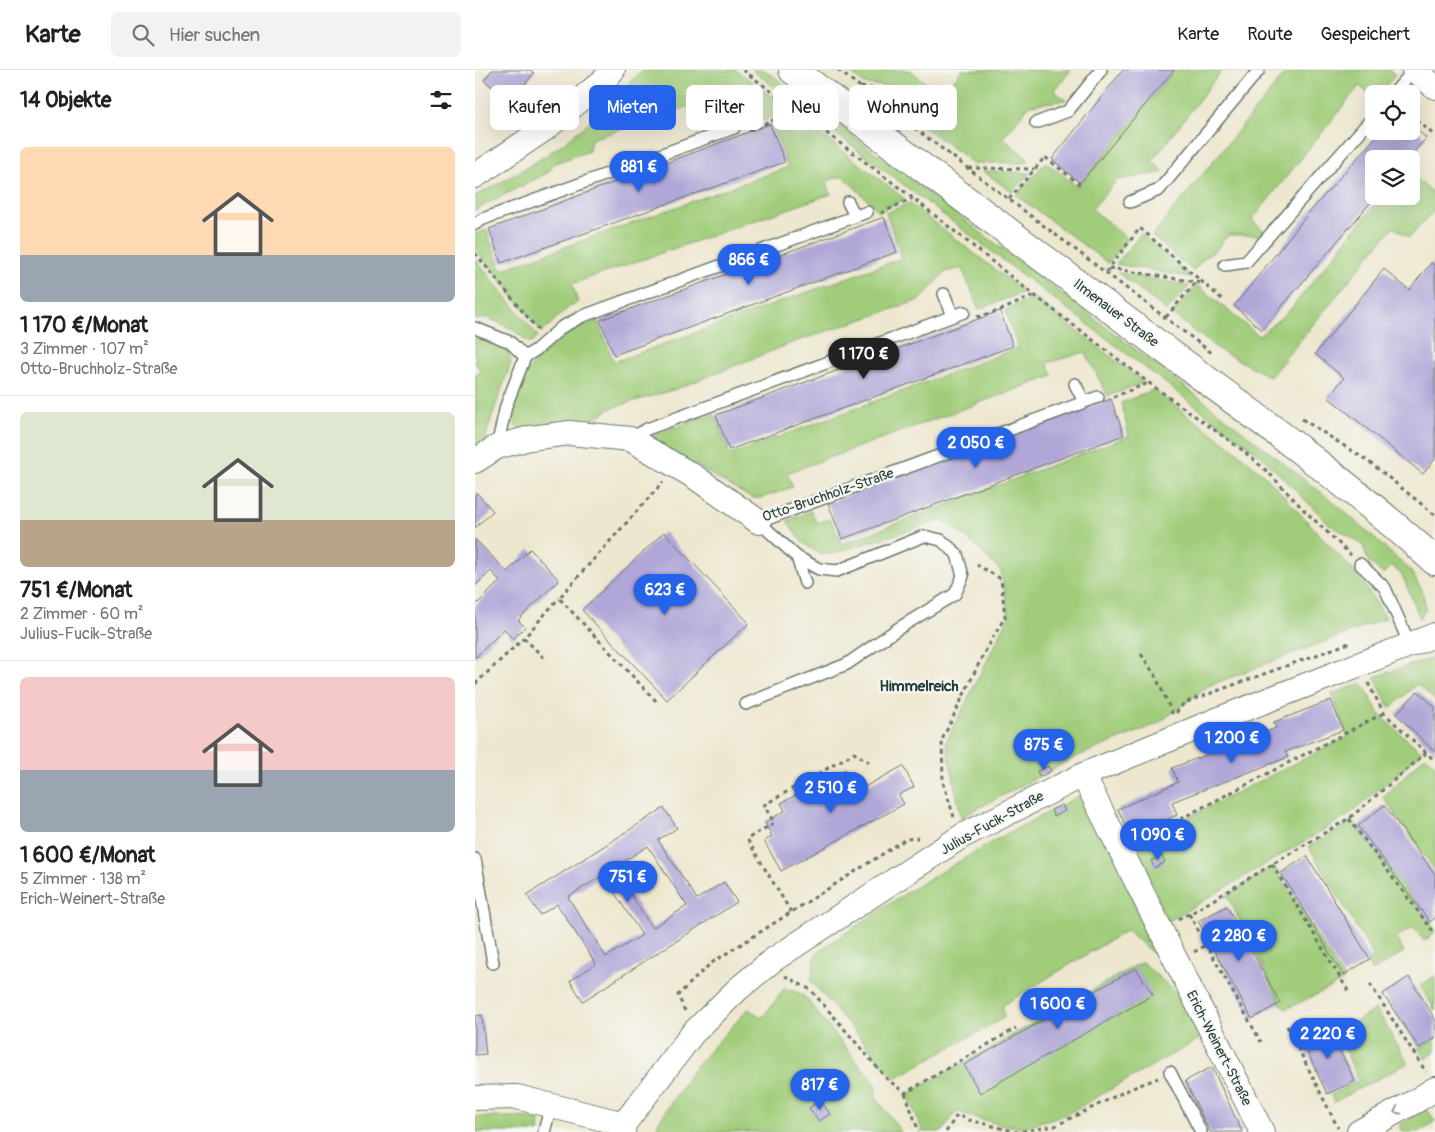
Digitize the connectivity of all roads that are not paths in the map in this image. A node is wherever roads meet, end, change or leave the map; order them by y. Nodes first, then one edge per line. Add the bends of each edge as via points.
1 (613, 70) edge
2 (793, 70) edge
3 (1101, 70) edge
4 (1259, 70) edge
5 (1414, 70) edge
6 (1401, 85) edge
7 (1435, 88) edge
8 (1036, 123) dead end
9 (1365, 126) edge
10 (730, 130) edge
11 (475, 176) edge
12 (848, 202) dead end
13 (1130, 202) dead end
14 (475, 224) edge
15 (1225, 265) dead end
16 (944, 294) dead end
17 (475, 328) edge
18 (525, 356) junction
19 (1075, 384) dead end
20 (1098, 397) road end
21 (1083, 402) junction
22 (630, 439) junction
23 (497, 447) junction
24 (475, 461) edge
25 (759, 522) junction
26 (797, 557) junction
27 (1360, 564) road end
28 (1434, 566) edge
29 (805, 583) dead end
30 (1428, 634) edge
31 (746, 704) dead end
32 (1083, 775) junction
33 (475, 859) edge
34 (478, 896) edge
35 (493, 963) dead end
36 (1166, 1074) road end
37 (1433, 1083) edge
38 (475, 1098) edge
39 (551, 1104) junction
40 (623, 1128) edge
41 (544, 1132) edge
42 (1201, 1132) edge
43 (1262, 1132) edge
44 (1359, 1132) edge

1 - 11 street via 546,128
2 - 28 main road, Ilmenauer Straße via 1336,477
3 - 8 lane via 1068,110
4 - 13 lane via 1159,190
5 - 6 lane
5 - 7 street
9 - 15 lane via 1245,262
10 - 14 lane
12 - 18 lane via 861,214 583,316 562,327
16 - 22 lane via 959,314 647,429
17 - 18 lane via 510,342
18 - 23 lane via 506,406
19 - 21 lane
20 - 21 lane, Otto-Bruchholz-Straße
21 - 25 lane, Otto-Bruchholz-Straße
22 - 23 street, Otto-Bruchholz-Straße via 570,433 530,438
22 - 25 street, Otto-Bruchholz-Straße via 677,466
23 - 24 street, Otto-Bruchholz-Straße
25 - 26 lane
26 - 29 lane
26 - 31 lane via 819,568 837,571 923,536 941,540 957,554 963,576 955,594 847,664
27 - 30 lane
30 - 32 street, Julius-Fucik-Straße
32 - 40 street, Julius-Fucik-Straße via 962,836 773,960 693,1033
32 - 43 street, Erich-Weinert-Straße
33 - 34 lane
34 - 35 lane
36 - 42 lane
37 -> 44 street via 1414,1102
38 - 39 street via 517,1097
39 - 40 street
39 - 41 lane

